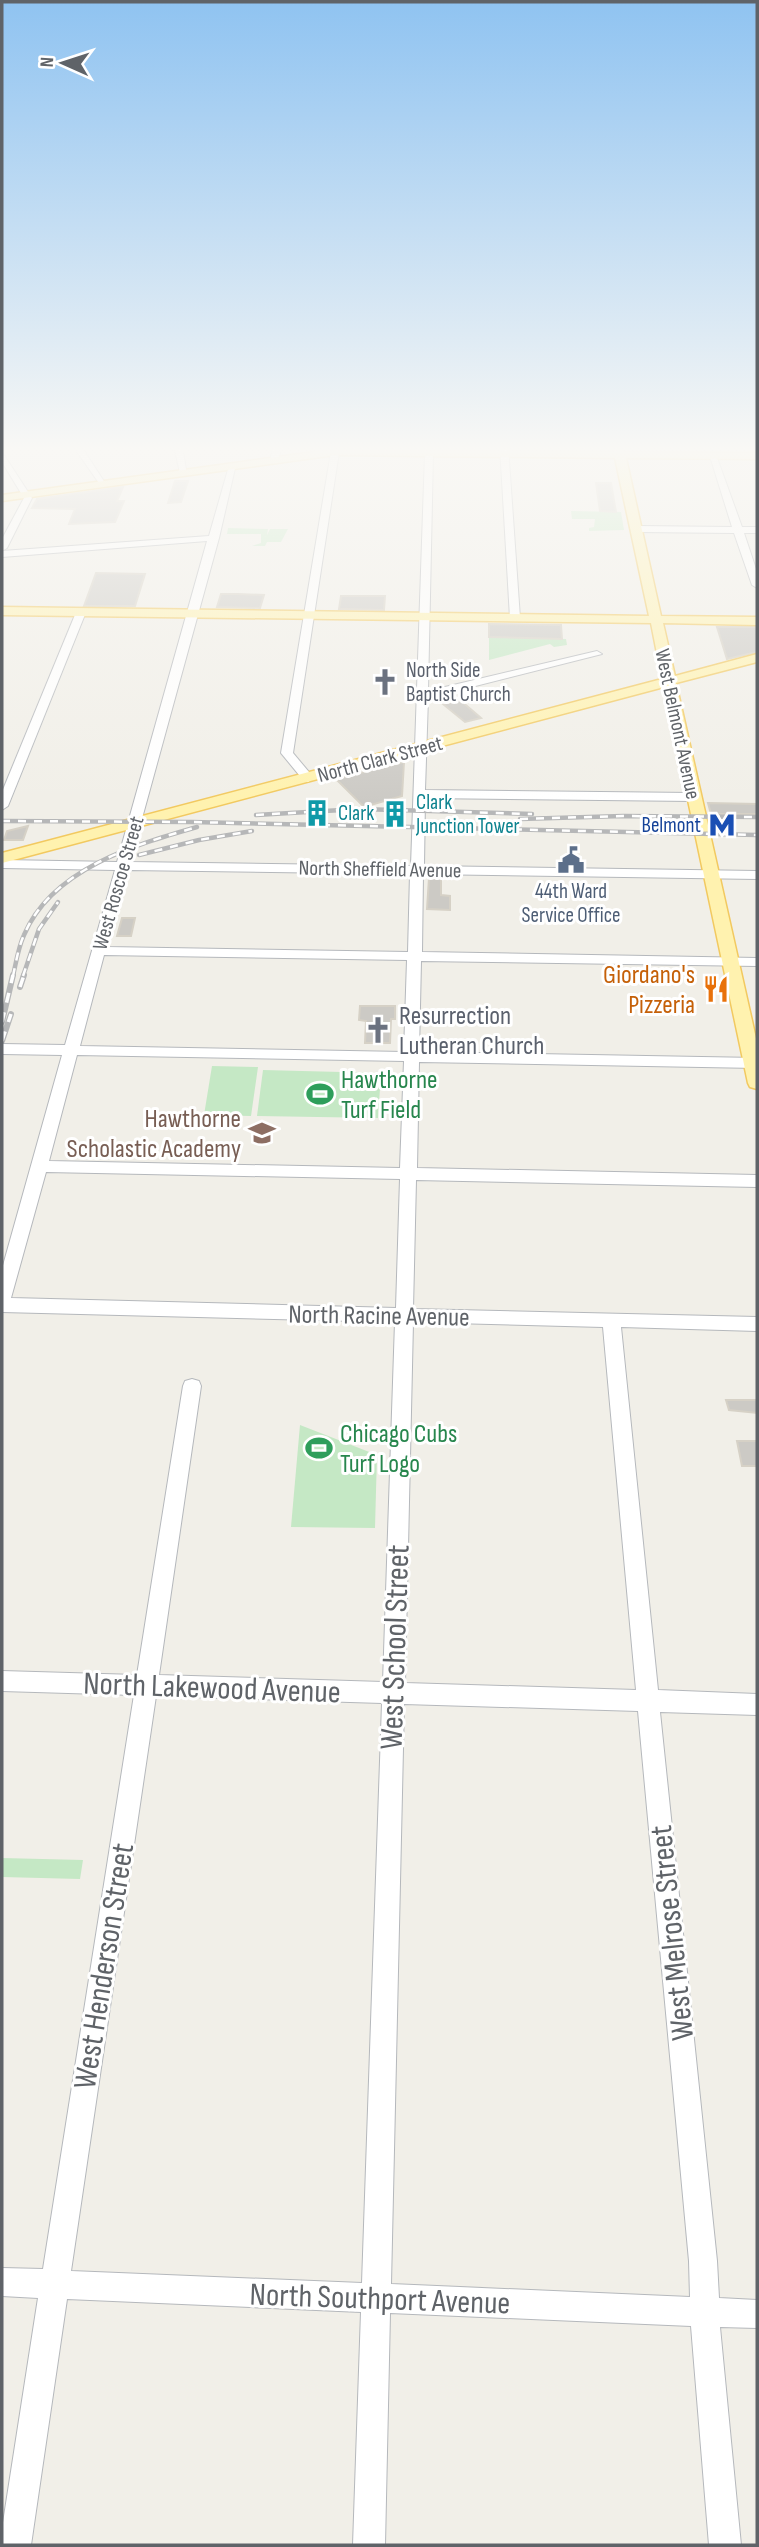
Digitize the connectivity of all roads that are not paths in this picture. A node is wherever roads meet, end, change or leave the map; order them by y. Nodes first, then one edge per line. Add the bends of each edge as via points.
1 (207, 565) edge
2 (317, 565) edge
3 (426, 565) edge
4 (512, 565) edge
5 (644, 565) edge
6 (750, 565) edge
7 (757, 585) edge
8 (2, 611) edge
9 (80, 612) junction
10 (193, 614) junction
11 (309, 615) junction
12 (424, 617) junction
13 (515, 618) junction
14 (656, 620) junction
15 (757, 621) edge
16 (597, 654) dead end
17 (757, 658) edge
18 (668, 682) junction
19 (421, 696) junction
20 (419, 749) junction
21 (308, 778) junction
22 (418, 794) junction
23 (693, 797) junction
24 (2, 806) edge
25 (134, 824) junction
26 (2, 858) edge
27 (2, 864) edge
28 (123, 865) junction
29 (416, 869) junction
30 (710, 874) junction
31 (757, 875) edge
32 (99, 951) junction
33 (414, 956) junction
34 (730, 961) junction
35 (757, 962) edge
36 (2, 1049) edge
37 (71, 1050) junction
38 (411, 1057) junction
39 (755, 1063) edge
40 (757, 1083) edge
41 (39, 1166) junction
42 (407, 1173) junction
43 (757, 1181) edge
44 (2, 1300) edge
45 (2, 1305) edge
46 (403, 1315) junction
47 (611, 1320) junction
48 (757, 1324) edge
49 (192, 1386) dead end
50 (2, 1681) edge
51 (146, 1685) junction
52 (393, 1693) junction
53 (648, 1700) junction
54 (757, 1704) edge
55 (2, 2283) edge
56 (55, 2285) junction
57 (376, 2298) junction
58 (705, 2312) junction
59 (757, 2314) edge
60 (15, 2545) edge
61 (369, 2545) edge
62 (725, 2545) edge

1 - 10 street, West Roscoe Street
2 - 11 street
3 - 12 street, West School Street
4 - 13 street
5 - 14 main road, West Belmont Avenue
6 - 7 street
8 - 9 main road
9 - 10 main road
9 - 24 street
10 - 11 main road
10 - 25 street, West Roscoe Street
11 - 12 main road
11 - 21 street via 287,753
12 - 13 main road
12 - 19 street, West School Street
13 - 14 main road
14 - 15 main road
14 - 18 main road, West Belmont Avenue
16 - 19 street
17 - 18 main road, North Clark Street
18 - 20 main road, North Clark Street
18 - 23 main road, West Belmont Avenue
19 - 20 street, West School Street
20 - 21 main road, North Clark Street
20 - 22 street, West School Street
21 - 25 main road, North Clark Street
22 - 23 street
22 - 29 street, West School Street
23 - 30 main road, West Belmont Avenue
25 - 26 main road, North Clark Street
25 - 28 street, West Roscoe Street
27 - 28 street, North Sheffield Avenue
28 - 29 street, North Sheffield Avenue
28 - 32 street, West Roscoe Street
29 - 30 street, North Sheffield Avenue
29 - 33 street, West School Street
30 - 31 street, North Sheffield Avenue
30 - 34 main road, West Belmont Avenue
32 - 33 street
32 - 37 street, West Roscoe Street
33 - 34 street
33 - 38 street, West School Street
34 - 35 street
34 - 39 main road, West Belmont Avenue
36 - 37 street
37 - 38 street
37 - 41 street, West Roscoe Street
38 - 39 street
38 - 42 street, West School Street
39 - 40 main road, West Belmont Avenue
41 - 42 street
41 - 44 street, West Roscoe Street
42 - 43 street
42 - 46 street, West School Street
45 - 46 street, North Racine Avenue
46 - 47 street, North Racine Avenue
46 - 52 street, West School Street
47 - 48 street, North Racine Avenue
47 - 53 street, West Melrose Street
49 - 51 street, West Henderson Street
50 - 51 street, North Lakewood Avenue
51 - 52 street, North Lakewood Avenue
51 - 56 street, West Henderson Street
52 - 53 street, North Lakewood Avenue
52 - 57 street, West School Street
53 - 54 street, North Lakewood Avenue
53 - 58 street, West Melrose Street
55 - 56 street, North Southport Avenue
56 - 57 street, North Southport Avenue
56 - 60 street, West Henderson Street
57 - 58 street, North Southport Avenue
57 - 61 street, West School Street
58 - 59 street, North Southport Avenue
58 - 62 street, West Melrose Street

